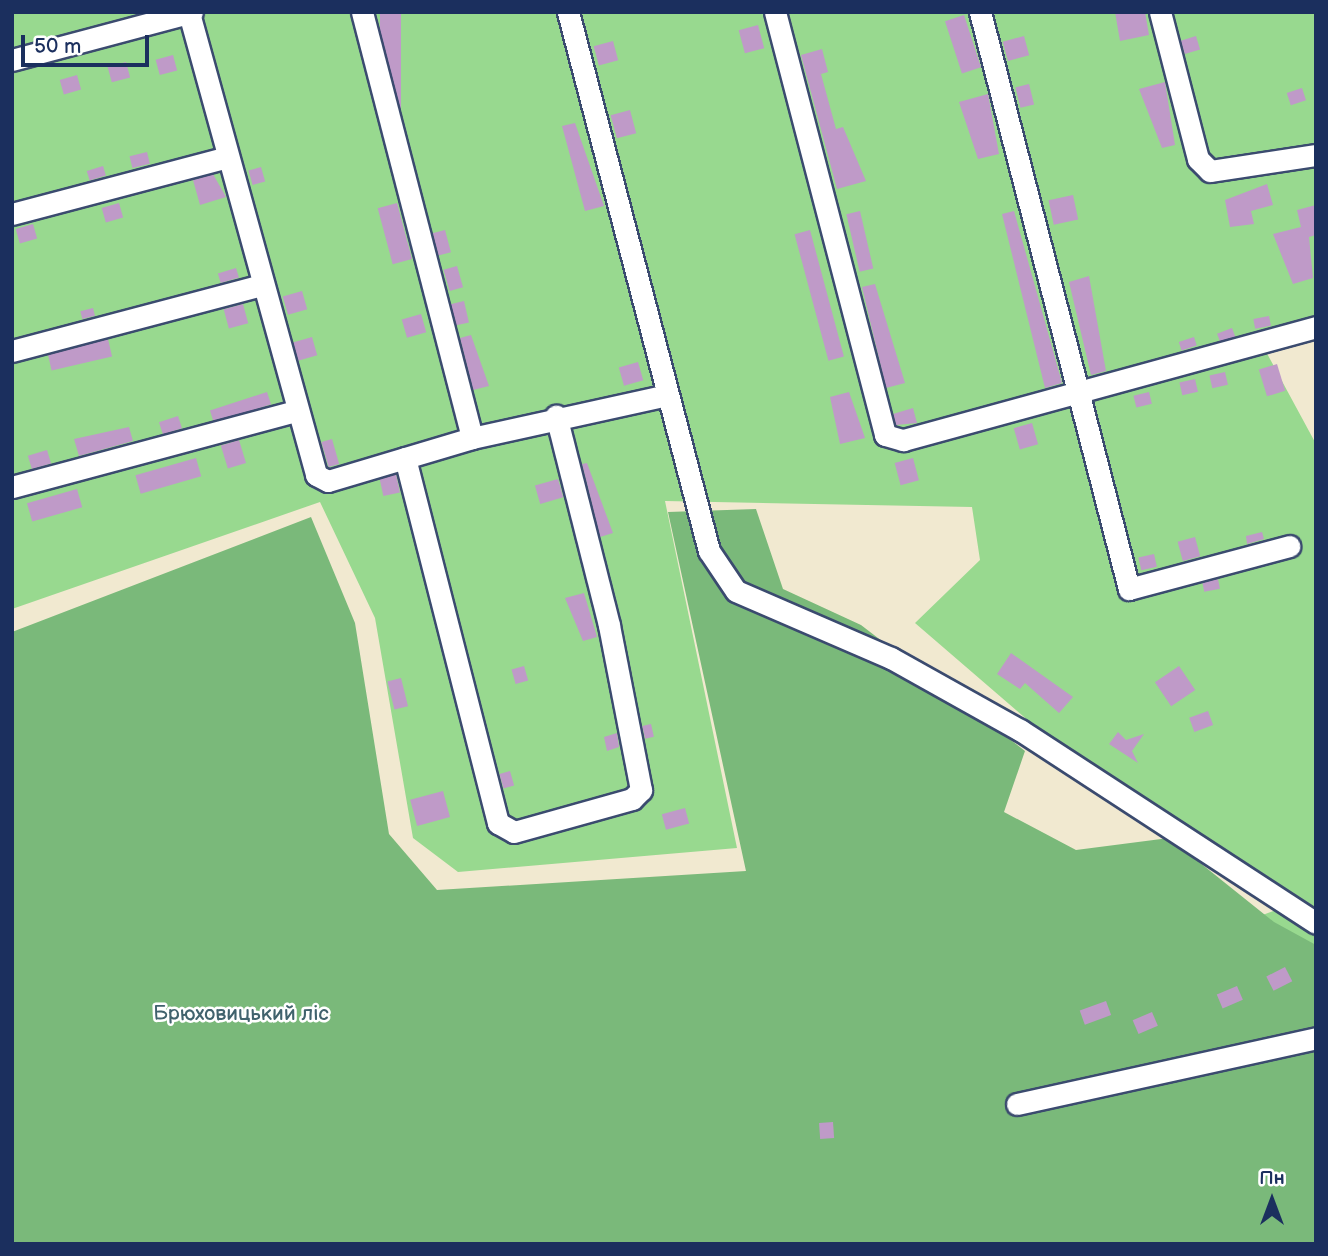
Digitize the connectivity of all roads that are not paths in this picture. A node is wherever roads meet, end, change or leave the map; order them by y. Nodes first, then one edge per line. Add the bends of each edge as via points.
1 (362, 12) edge
2 (568, 12) edge
3 (775, 12) edge
4 (980, 12) edge
5 (1160, 12) edge
6 (191, 13) edge
7 (133, 20) edge
8 (12, 60) edge
9 (1316, 155) edge
10 (227, 157) junction
11 (12, 214) edge
12 (262, 285) junction
13 (1316, 327) edge
14 (12, 351) edge
15 (1078, 391) junction
16 (667, 395) junction
17 (296, 411) junction
18 (556, 416) junction
19 (472, 438) junction
20 (405, 458) junction
21 (12, 487) edge
22 (1289, 546) dead end
23 (1316, 923) edge
24 (1316, 1038) edge
25 (1017, 1104) dead end

1 - 19 street
2 - 16 street
3 - 15 street via 885,435 903,440
4 - 15 street
5 - 9 street via 1198,159 1210,171
6 - 7 street
6 - 10 street
7 - 8 street
10 - 11 street
10 - 12 street
12 - 14 street
12 - 17 street
13 - 15 street
15 - 22 street via 1129,590
16 - 18 street
16 - 23 street via 709,551 736,591 891,658 1020,730
17 - 20 street via 316,475 328,481
17 - 21 street
18 - 19 street
18 - 20 street via 609,625 641,790 632,799 507,832 498,823
19 - 20 street
24 - 25 street

